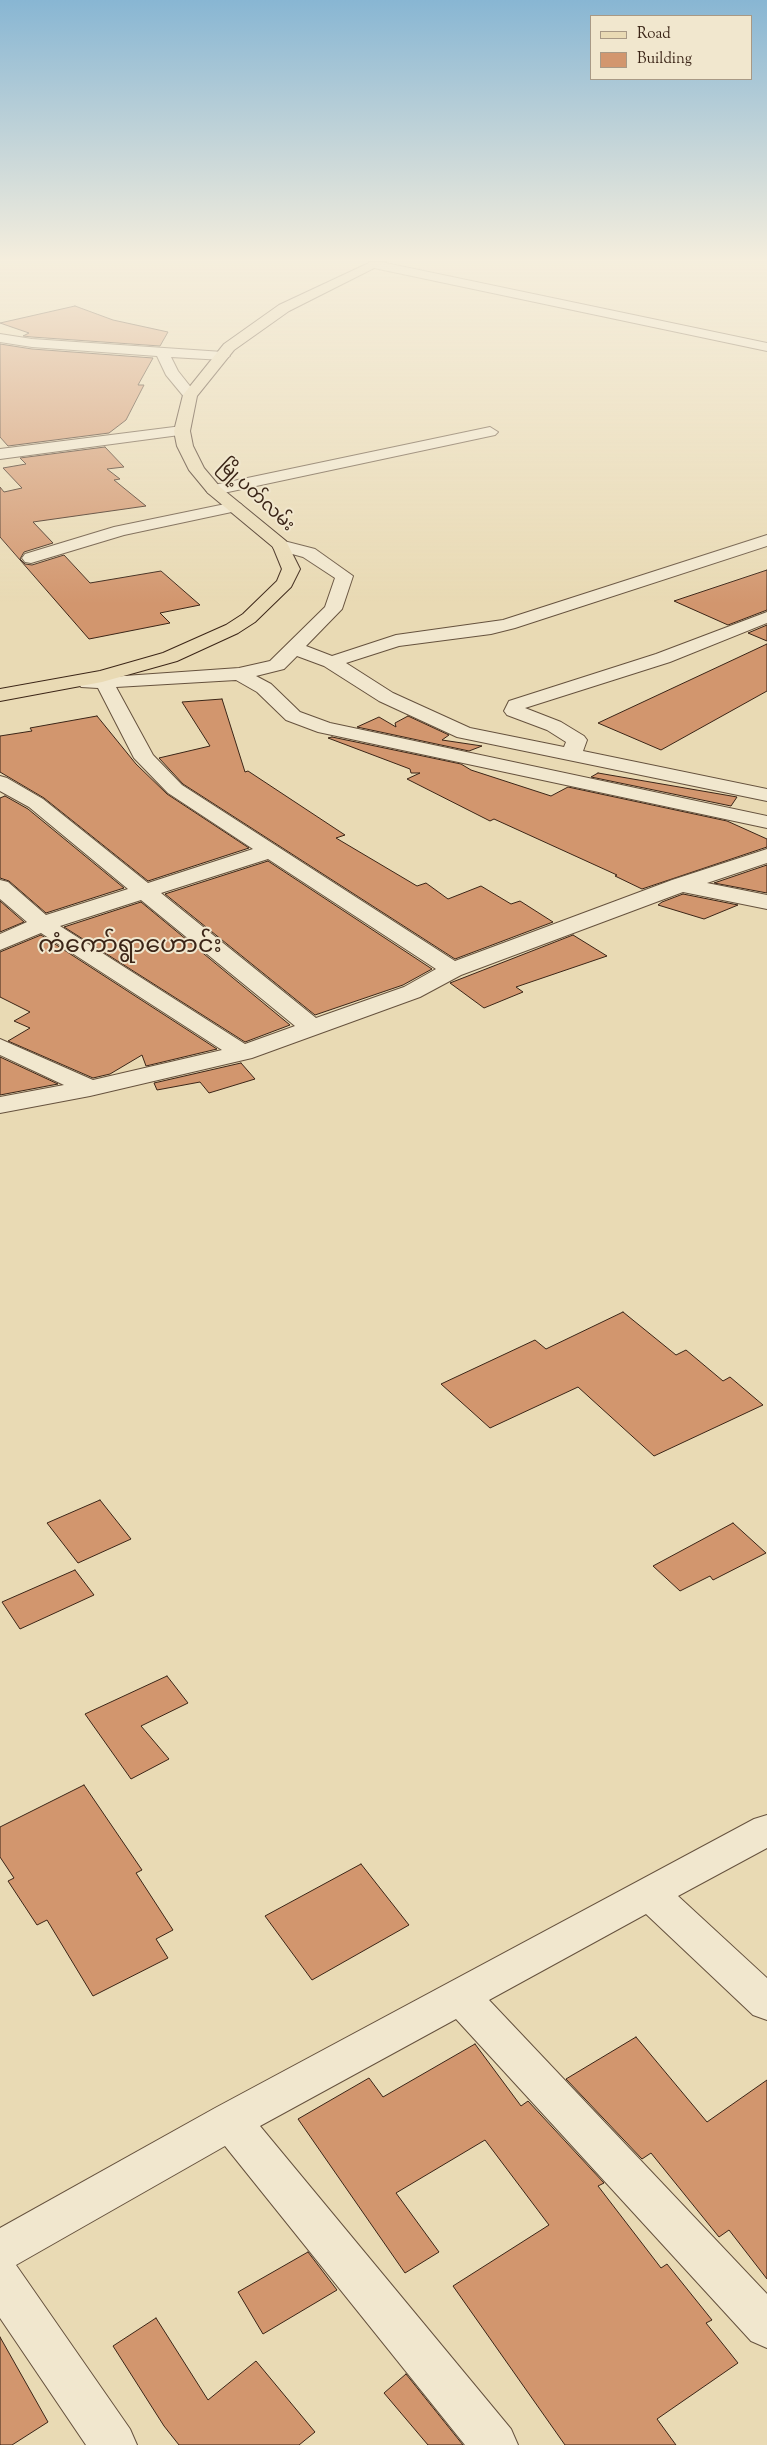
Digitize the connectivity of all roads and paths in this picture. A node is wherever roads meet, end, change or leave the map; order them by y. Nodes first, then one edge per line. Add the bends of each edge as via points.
1 (174, 376) edge
2 (206, 376) edge
3 (190, 395) junction
4 (182, 431) junction
5 (490, 432) dead end
6 (0, 454) edge
7 (214, 490) junction
8 (235, 507) junction
9 (767, 540) edge
10 (280, 545) junction
11 (31, 558) dead end
12 (767, 617) edge
13 (294, 648) junction
14 (331, 662) junction
15 (239, 674) junction
16 (104, 682) junction
17 (51, 686) junction
18 (0, 695) edge
19 (571, 755) junction
20 (0, 782) edge
21 (767, 795) edge
22 (767, 822) edge
23 (270, 851) junction
24 (767, 856) edge
25 (680, 885) junction
26 (0, 887) edge
27 (145, 892) junction
28 (767, 902) edge
29 (42, 924) junction
30 (0, 943) edge
31 (453, 970) junction
32 (314, 1029) junction
33 (0, 1046) edge
34 (244, 1053) junction
35 (90, 1088) junction
36 (0, 1105) edge
37 (767, 1830) edge
38 (650, 1894) junction
39 (461, 1996) junction
40 (767, 2004) edge
41 (230, 2121) junction
42 (0, 2251) edge
43 (0, 2280) edge
44 (767, 2326) edge
45 (114, 2445) edge
46 (495, 2445) edge

1 - 3 street
2 - 3 main road, မြို့ပတ်လမ်း
3 - 4 main road, မြို့ပတ်လမ်း
4 - 6 street
4 - 7 main road, မြို့ပတ်လမ်း via 185,446 197,470
5 - 7 street
7 - 8 main road, မြို့ပတ်လမ်း
8 - 10 main road, မြို့ပတ်လမ်း
8 - 11 street via 120,531
9 - 14 street via 491,629 414,637
10 - 13 street via 309,553 344,576 333,609
10 - 17 main road, မြို့ပတ်လမ်း via 291,569 285,583 249,618 232,629 170,657
12 - 19 street via 663,658 516,705 514,711 554,726 577,740
13 - 14 street
13 - 15 street via 277,665
14 - 19 street via 386,697 464,734
15 - 16 street
15 - 22 street via 264,688 293,716 325,728
16 - 17 street
16 - 23 street via 144,758 175,789
17 - 18 main road, မြို့ပတ်လမ်း
19 - 21 street
20 - 27 street via 36,803
23 - 27 street
23 - 31 street
24 - 25 street
25 - 28 street
25 - 31 street
26 - 29 street
27 - 29 street
27 - 32 street
29 - 30 street
29 - 34 street
31 - 32 street via 412,992
32 - 34 street
33 - 35 street
34 - 35 street
35 - 36 street
37 - 38 street
38 - 39 street
38 - 40 street
39 - 41 street
39 - 44 street
41 - 42 street
41 - 46 street
43 - 45 street

